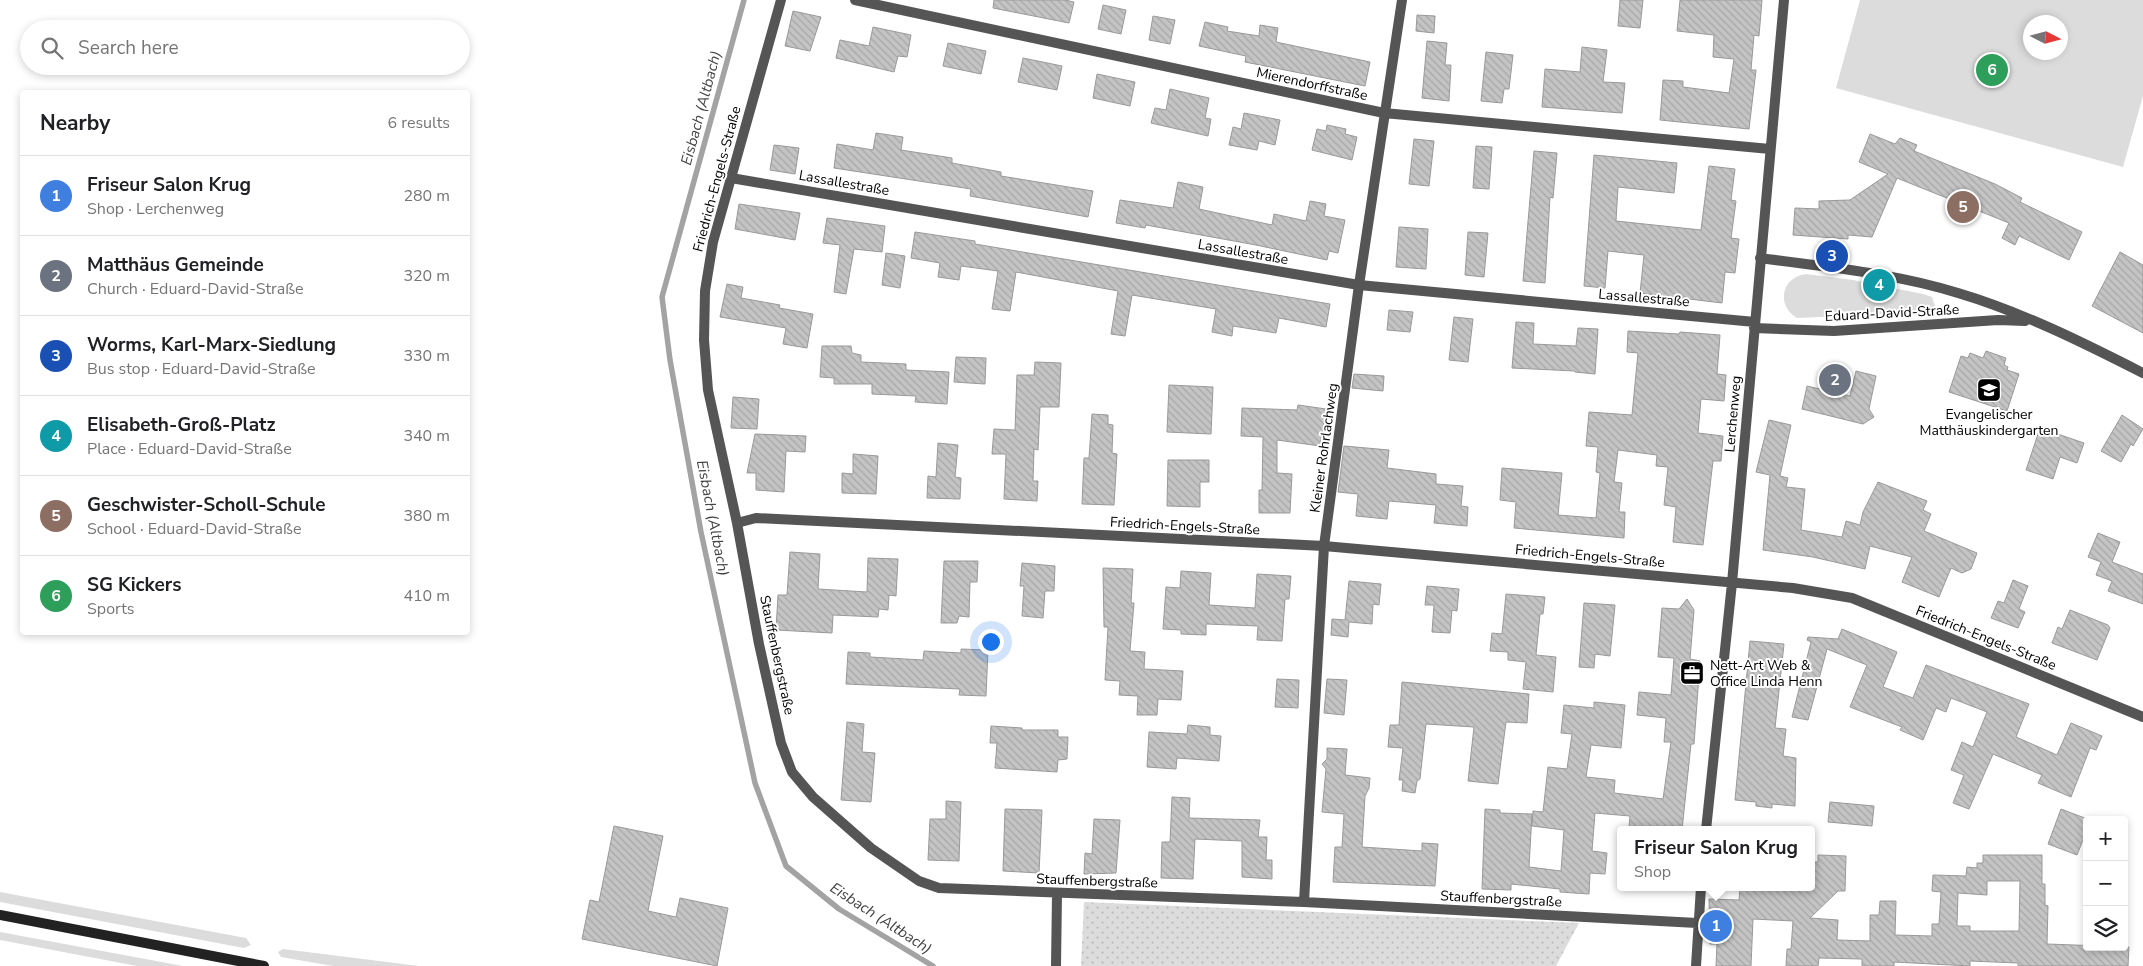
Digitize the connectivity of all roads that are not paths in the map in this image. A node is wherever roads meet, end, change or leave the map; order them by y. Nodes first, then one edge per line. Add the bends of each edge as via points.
1 (781, 0) edge
2 (856, 0) edge
3 (1402, 0) edge
4 (1784, 0) edge
5 (1384, 114) junction
6 (1770, 149) junction
7 (731, 178) junction
8 (1760, 258) junction
9 (1359, 285) junction
10 (2031, 321) junction
11 (1754, 325) junction
12 (2143, 373) edge
13 (737, 523) junction
14 (1324, 546) junction
15 (1732, 582) junction
16 (2143, 717) edge
17 (1706, 826) edge
18 (1701, 891) edge
19 (1057, 894) junction
20 (1304, 902) junction
21 (0, 915) edge
22 (1697, 923) junction
23 (264, 966) edge
24 (1056, 966) edge
25 (1696, 966) edge

1 - 7 street, Friedrich-Engels-Straße
2 - 5 street, Mierendorffstraße
3 - 5 street, Kleiner Rohrlachweg
4 - 6 street, Lerchenweg
5 - 6 street, Mierendorffstraße
5 - 9 street, Kleiner Rohrlachweg
6 - 8 street, Lerchenweg
7 - 9 street, Lassallestraße
7 - 13 street, Friedrich-Engels-Straße via 713,242 705,291 704,340 708,390
8 - 10 street, Eduard-David-Straße via 1923,284 1986,302
8 - 11 street, Lerchenweg
9 - 11 street, Lassallestraße
9 - 14 street, Kleiner Rohrlachweg
10 - 11 street, Eduard-David-Straße via 1998,320 1834,330
10 - 12 street, Eduard-David-Straße
11 - 15 street, Lerchenweg
13 - 14 street, Friedrich-Engels-Straße via 756,518
13 - 19 street, Stauffenbergstraße via 781,743 792,772 813,797 871,848 919,881 939,888
14 - 15 street, Friedrich-Engels-Straße
14 - 20 street, Kleiner Rohrlachweg
15 - 16 street, Friedrich-Engels-Straße via 1852,598
15 - 17 street, Lerchenweg
18 - 22 street
19 - 20 street, Stauffenbergstraße
19 - 24 street
20 - 22 street, Stauffenbergstraße
21 - 23 main road
22 - 25 street

